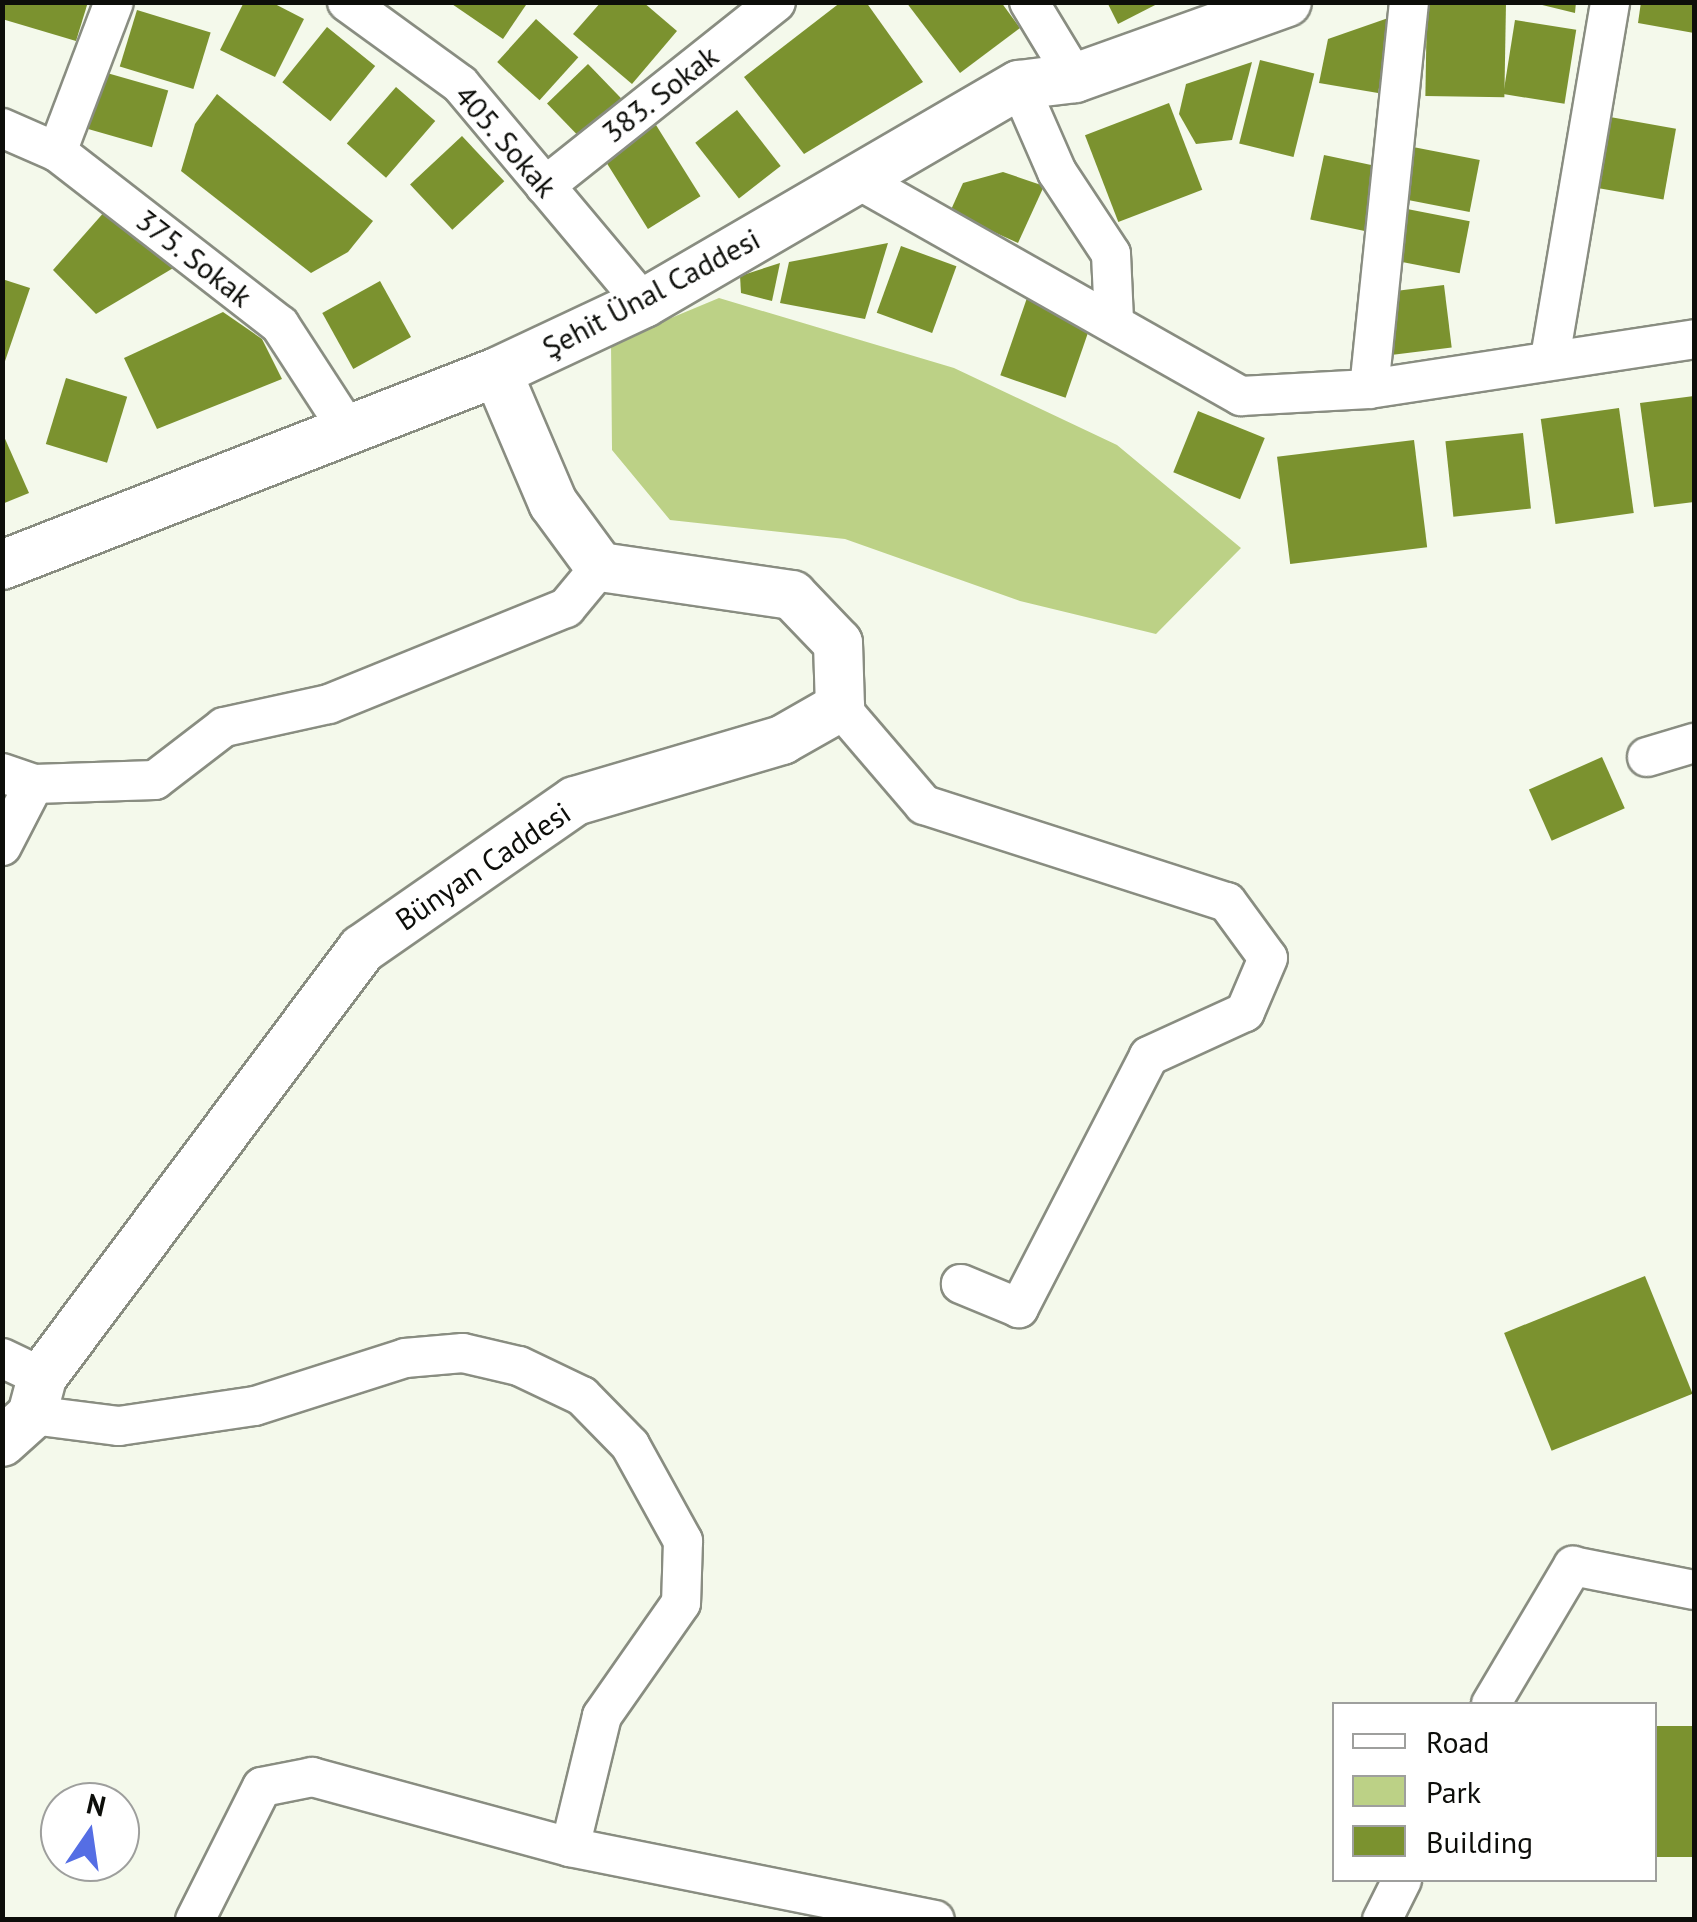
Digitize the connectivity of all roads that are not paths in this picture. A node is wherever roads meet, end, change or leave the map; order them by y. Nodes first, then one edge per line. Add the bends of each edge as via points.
1 (114, 2) edge
2 (347, 2) edge
3 (776, 2) edge
4 (1029, 2) edge
5 (1287, 2) edge
6 (1409, 2) edge
7 (1610, 2) edge
8 (1075, 78) junction
9 (1020, 85) junction
10 (2, 128) edge
11 (57, 152) junction
12 (859, 180) junction
13 (544, 186) junction
14 (644, 302) junction
15 (1114, 321) junction
16 (1694, 339) edge
17 (1550, 358) junction
18 (497, 372) junction
19 (1369, 389) junction
20 (347, 428) junction
21 (2, 565) edge
22 (600, 567) junction
23 (840, 707) junction
24 (1694, 743) edge
25 (1647, 757) dead end
26 (18, 778) edge
27 (2, 846) edge
28 (961, 1284) dead end
29 (20, 1398) edge
30 (1694, 1590) edge
31 (1493, 1702) edge
32 (570, 1847) junction
33 (1401, 1882) edge
34 (195, 1920) edge
35 (936, 1920) edge
36 (1382, 1920) edge

1 - 11 street
2 - 13 street, 405. Sokak via 460,84
3 - 13 street, 383. Sokak
4 - 8 street
5 - 8 street, Şehit Ünal Caddesi
6 - 19 street
7 - 17 street
8 - 9 street, Şehit Ünal Caddesi
9 - 12 street, Şehit Ünal Caddesi
9 - 15 street via 1057,172 1111,254
10 - 11 street, 375. Sokak
11 - 20 street, 375. Sokak via 280,325
12 - 14 street, Şehit Ünal Caddesi
12 - 15 street
13 - 14 street, 405. Sokak
14 - 18 street, Şehit Ünal Caddesi
15 - 19 street via 1241,396
16 - 17 street
17 - 19 street
18 - 20 street, Şehit Ünal Caddesi
18 - 22 street via 553,503
20 - 21 street, Şehit Ünal Caddesi
22 - 23 street via 792,596 838,643
22 - 26 street via 566,608 328,704 224,728 155,780
23 - 28 street via 924,805 1226,902 1268,958 1245,1012 1149,1056 1019,1308
23 - 29 street, Bünyan Caddesi via 782,740 575,801 362,949
24 - 25 street
26 - 27 street
29 - 32 street via 118,1426 256,1406 405,1358 463,1353 519,1366 582,1396 630,1444 683,1541 681,1604 602,1716
30 - 31 street via 1573,1566
32 - 34 street via 312,1777 262,1787
32 - 35 street
33 - 36 street

